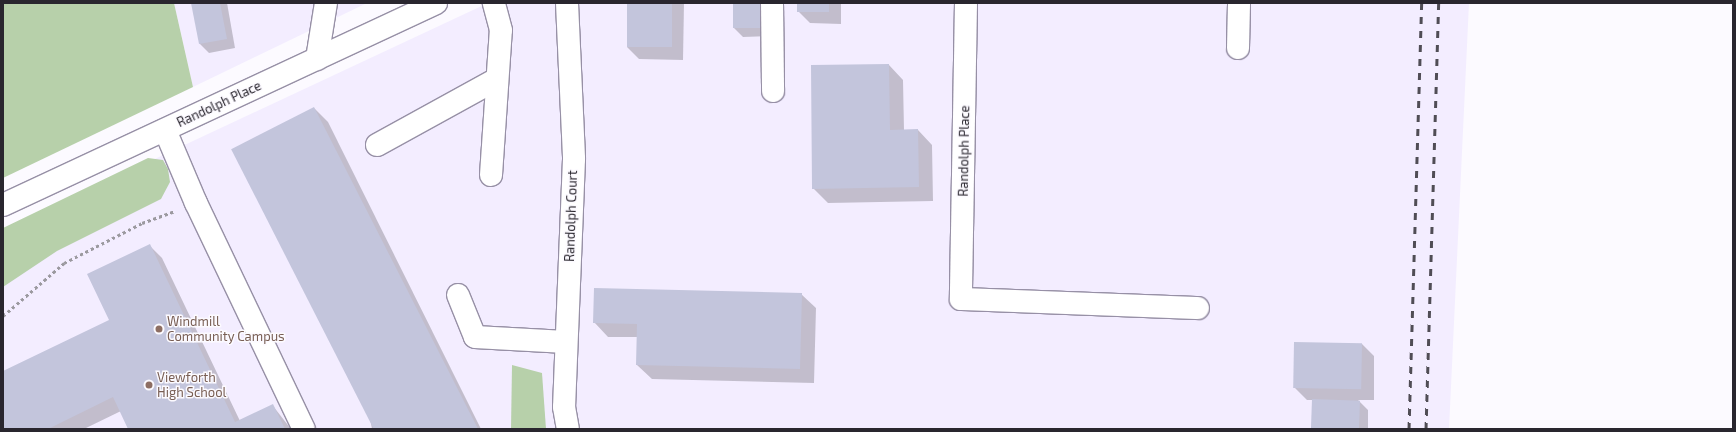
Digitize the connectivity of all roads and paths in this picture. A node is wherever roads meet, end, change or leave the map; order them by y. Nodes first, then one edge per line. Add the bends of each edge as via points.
1 (326, 3) edge
2 (436, 3) edge
3 (494, 3) edge
4 (566, 3) edge
5 (772, 3) edge
6 (966, 3) edge
7 (1239, 3) edge
8 (1238, 48) dead end
9 (316, 59) junction
10 (498, 79) junction
11 (772, 91) dead end
12 (165, 130) junction
13 (378, 145) dead end
14 (491, 175) dead end
15 (196, 203) junction
16 (3, 205) edge
17 (458, 295) dead end
18 (1198, 308) dead end
19 (3, 316) edge
20 (566, 342) junction
21 (304, 429) edge
22 (568, 429) edge

1 - 9 street
2 - 9 street, Randolph Place
3 - 10 street via 501,30
4 - 20 street, Randolph Court via 574,159
5 - 11 street
6 - 18 street, Randolph Place via 961,299
7 - 8 street
9 - 12 street, Randolph Place
10 - 13 street
10 - 14 street
12 - 15 street
12 - 16 street, Randolph Place
15 - 19 path via 142,223 64,263
15 - 21 street
17 - 20 street via 476,337
20 - 22 street, Randolph Court via 564,407

